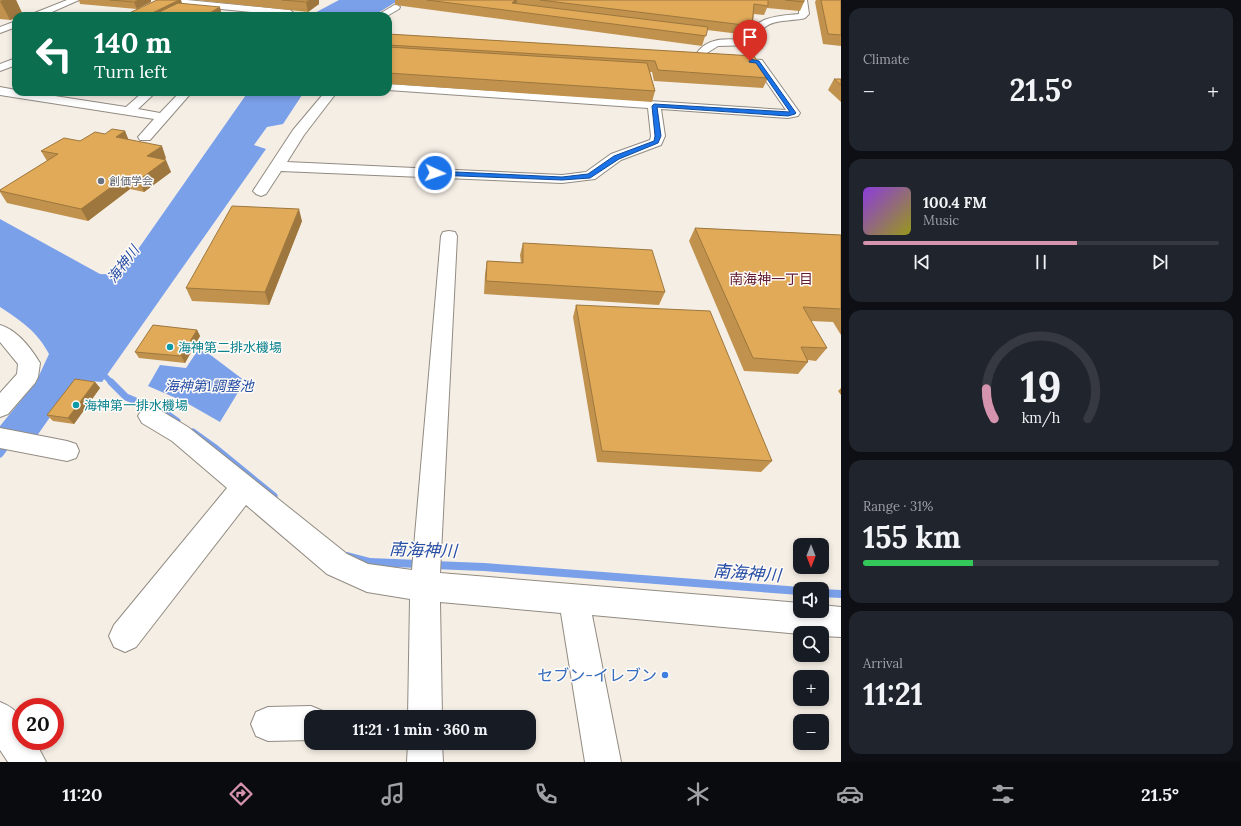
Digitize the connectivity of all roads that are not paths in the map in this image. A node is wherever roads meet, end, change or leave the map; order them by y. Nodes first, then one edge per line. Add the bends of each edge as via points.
1 (75, 0) edge
2 (161, 0) edge
3 (803, 0) edge
4 (396, 7) dead end
5 (40, 12) edge
6 (280, 12) edge
7 (388, 12) edge
8 (12, 26) edge
9 (0, 30) edge
10 (12, 63) edge
11 (0, 68) edge
12 (392, 88) edge
13 (0, 91) edge
14 (12, 92) edge
15 (42, 96) edge
16 (109, 96) edge
17 (146, 96) edge
18 (182, 96) edge
19 (329, 96) edge
20 (94, 106) junction
21 (654, 106) junction
22 (129, 111) junction
23 (163, 117) junction
24 (145, 137) dead end
25 (277, 166) junction
26 (261, 191) dead end
27 (449, 236) dead end
28 (0, 332) edge
29 (0, 408) edge
30 (150, 416) dead end
31 (0, 438) edge
32 (67, 450) dead end
33 (244, 487) junction
34 (425, 586) junction
35 (574, 600) junction
36 (841, 622) edge
37 (124, 636) dead end
38 (425, 710) edge
39 (0, 718) edge
40 (304, 723) edge
41 (268, 724) dead end
42 (425, 750) edge
43 (28, 762) edge
44 (425, 762) edge
45 (603, 762) edge

1 - 5 main road
2 - 6 main road
3 - 21 main road via 802,16 770,20 753,35 752,43 715,43 698,52 710,59 758,62 794,113
4 - 7 main road
8 - 9 main road
10 - 11 main road
12 - 21 main road
13 - 14 main road
15 - 20 main road
16 - 20 main road
17 - 22 main road
18 - 23 main road
19 - 25 main road via 298,133
20 - 22 main road
21 - 25 main road via 658,136 656,142 616,157 590,176 578,178
22 - 23 main road
23 - 24 main road
25 - 26 main road
27 - 34 main road
28 - 29 main road via 10,339 29,363 27,377
30 - 33 main road via 180,434
31 - 32 main road
33 - 34 main road via 338,564 367,578
33 - 37 main road
34 - 35 main road
34 - 38 main road
35 - 36 main road
35 - 45 main road
39 - 43 main road
40 - 41 main road
42 - 44 main road

